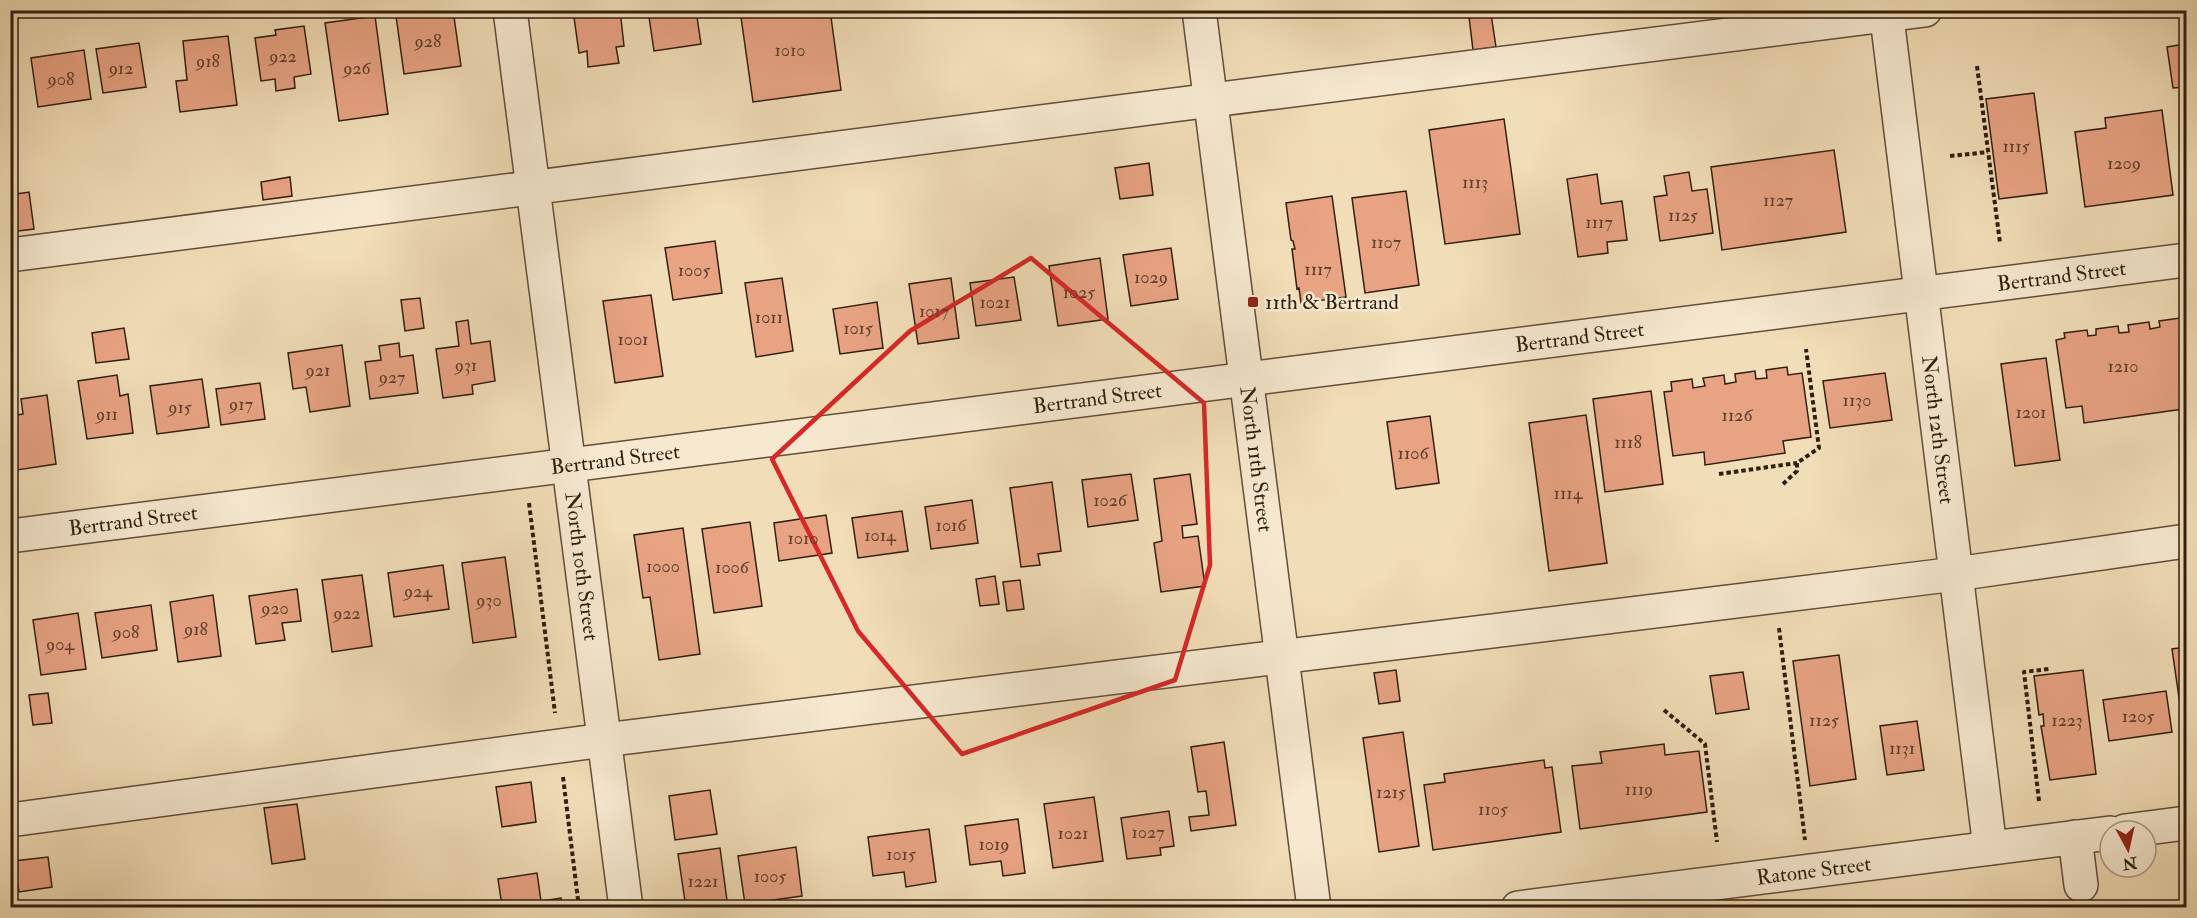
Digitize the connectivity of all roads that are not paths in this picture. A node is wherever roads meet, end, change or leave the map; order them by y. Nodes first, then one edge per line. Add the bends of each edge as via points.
1 (510, 10) edge
2 (1199, 10) edge
3 (1925, 10) edge
4 (1886, 13) edge
5 (1211, 100) junction
6 (533, 187) junction
7 (10, 255) edge
8 (2187, 260) edge
9 (1921, 294) junction
10 (1247, 380) junction
11 (569, 467) junction
12 (10, 536) edge
13 (2187, 541) edge
14 (1956, 574) junction
15 (1282, 657) junction
16 (604, 740) junction
17 (10, 819) edge
18 (2187, 823) edge
19 (2158, 827) edge
20 (2098, 834) edge
21 (2075, 837) junction
22 (1990, 848) junction
23 (2081, 885) dead end
24 (626, 908) edge
25 (1314, 908) edge
26 (1518, 908) edge

1 - 6 street, North 10th Street
2 - 5 street, North 11th Street
3 - 4 street
4 - 5 street
4 - 9 street, North 12th Street
5 - 6 street
5 - 10 street, North 11th Street
6 - 7 street
6 - 11 street, North 10th Street
8 - 9 street, Bertrand Street
9 - 10 street, Bertrand Street
9 - 14 street, North 12th Street
10 - 11 street, Bertrand Street
10 - 15 street, North 11th Street
11 - 12 street, Bertrand Street
11 - 16 street, North 10th Street
13 - 14 street
14 - 15 street
14 - 22 street, North 12th Street
15 - 16 street
15 - 25 street, North 11th Street
16 - 17 street
16 - 24 street, North 10th Street
18 - 19 street
20 - 21 street, Ratone Street
21 - 22 street, Ratone Street
21 - 23 street
22 - 26 street, Ratone Street

